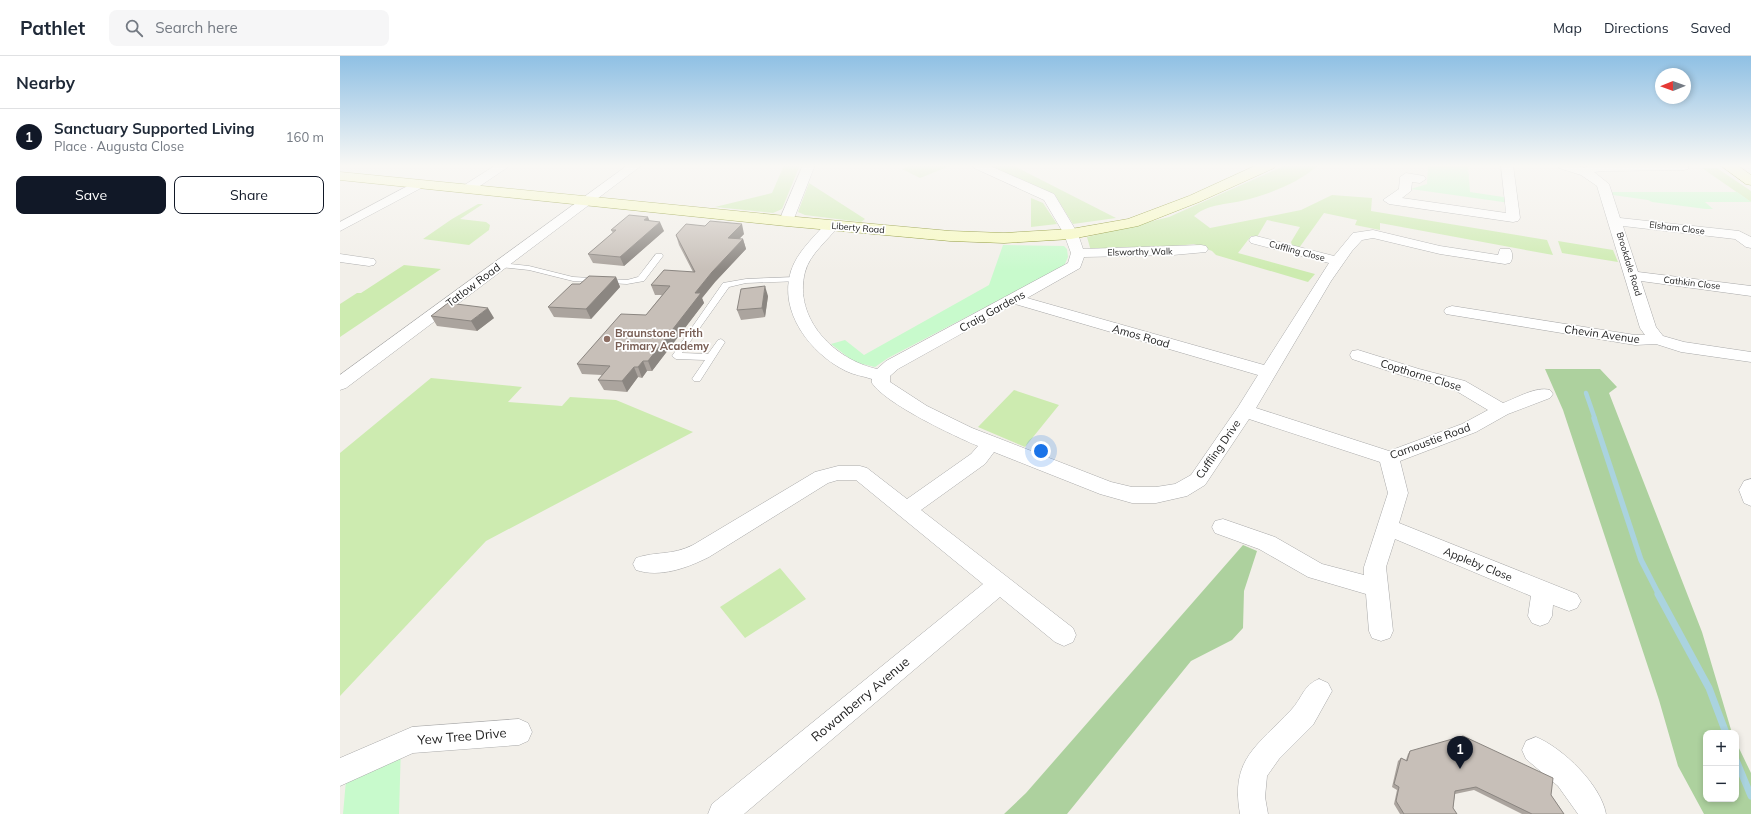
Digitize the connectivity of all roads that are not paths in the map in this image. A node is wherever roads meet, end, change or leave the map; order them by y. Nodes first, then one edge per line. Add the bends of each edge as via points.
1 (389, 200) edge
2 (581, 200) edge
3 (795, 200) edge
4 (1051, 200) edge
5 (1190, 200) edge
6 (1392, 200) edge
7 (1511, 200) edge
8 (1608, 200) edge
9 (587, 201) junction
10 (1615, 220) junction
11 (1721, 221) dead end
12 (786, 222) junction
13 (832, 225) junction
14 (340, 227) edge
15 (1071, 234) junction
16 (1739, 235) junction
17 (1256, 240) dead end
18 (1751, 244) edge
19 (1201, 249) dead end
20 (1078, 253) junction
21 (659, 256) dead end
22 (1505, 256) dead end
23 (340, 258) edge
24 (369, 262) dead end
25 (1338, 262) junction
26 (500, 265) junction
27 (1633, 276) junction
28 (796, 279) junction
29 (1751, 291) edge
30 (1014, 299) junction
31 (1452, 311) dead end
32 (1657, 339) junction
33 (721, 342) dead end
34 (1358, 355) dead end
35 (1751, 356) edge
36 (711, 358) junction
37 (1268, 372) junction
38 (881, 375) junction
39 (697, 379) dead end
40 (340, 384) edge
41 (1544, 394) dead end
42 (1502, 410) junction
43 (1245, 411) junction
44 (991, 443) junction
45 (1388, 458) junction
46 (1751, 486) edge
47 (1751, 498) edge
48 (908, 509) junction
49 (1223, 527) dead end
50 (1387, 527) junction
51 (644, 564) dead end
52 (999, 584) junction
53 (1377, 588) junction
54 (1543, 590) junction
55 (1569, 601) dead end
56 (1540, 616) dead end
57 (1381, 631) dead end
58 (1064, 635) dead end
59 (1319, 691) dead end
60 (519, 732) dead end
61 (1536, 750) dead end
62 (340, 772) edge
63 (722, 814) edge
64 (1254, 814) edge
65 (1592, 814) edge

1 - 14 street
2 - 9 street, Liberty Road
3 - 12 street
4 - 15 street
5 - 15 street, Liberty Road via 1132,223
6 - 7 street via 1513,218
8 - 10 street, Brookdale Road
9 - 12 street, Liberty Road
9 - 26 street, Tatlow Road
10 - 16 street, Elsham Close
10 - 27 street, Brookdale Road
11 - 16 street, Elsham Close
12 - 13 street, Liberty Road
13 - 15 street, Liberty Road via 976,238
13 - 28 street via 808,253
15 - 20 street
16 - 18 street, Elsham Close
17 - 25 street, Cuffling Close
19 - 20 street, Elsworthy Walk
20 - 30 street, Craig Gardens via 1075,265
21 - 26 lane via 641,280 627,282 573,279 528,268
22 - 25 street, Cuffling Drive via 1440,250 1373,234 1358,236
23 - 24 street
25 - 37 street, Cuffling Drive
26 - 40 street, Tatlow Road
27 - 29 street, Cathkin Close
27 - 32 street, Brookdale Road via 1648,328
28 - 36 lane via 746,281 726,285 676,356
28 - 38 street via 797,307 810,333 852,367
30 - 37 street, Amos Road
30 - 38 street, Craig Gardens via 892,366
31 - 32 street, Chevin Avenue via 1635,340
32 - 35 street, Chevin Avenue via 1681,347
33 - 36 lane
34 - 42 street, Copthorne Close via 1459,385
36 - 39 lane
37 - 43 street, Cuffling Drive
38 - 44 street, Cuffling Drive via 881,383 886,388 958,430
41 - 42 street, Carnoustie Road
42 - 45 street, Carnoustie Road via 1469,428
43 - 44 street, Cuffling Drive via 1198,480 1180,491 1156,495 1132,495 1107,489
43 - 45 street, Carnoustie Road
44 - 48 street via 978,459
45 - 50 street via 1398,493
46 - 47 street
48 - 51 street via 860,473 838,473 822,477 683,560 669,564
48 - 52 street
49 - 53 street via 1267,543 1316,571
50 - 53 street via 1375,566
50 - 54 street, Appleby Close
52 - 58 street
52 - 63 street, Rowanberry Avenue
53 - 57 street
54 - 55 street, Appleby Close
54 - 56 street
59 - 64 street via 1302,718 1257,764 1251,782
60 - 62 street, Yew Tree Drive via 412,740
61 - 65 street via 1568,776 1591,808

